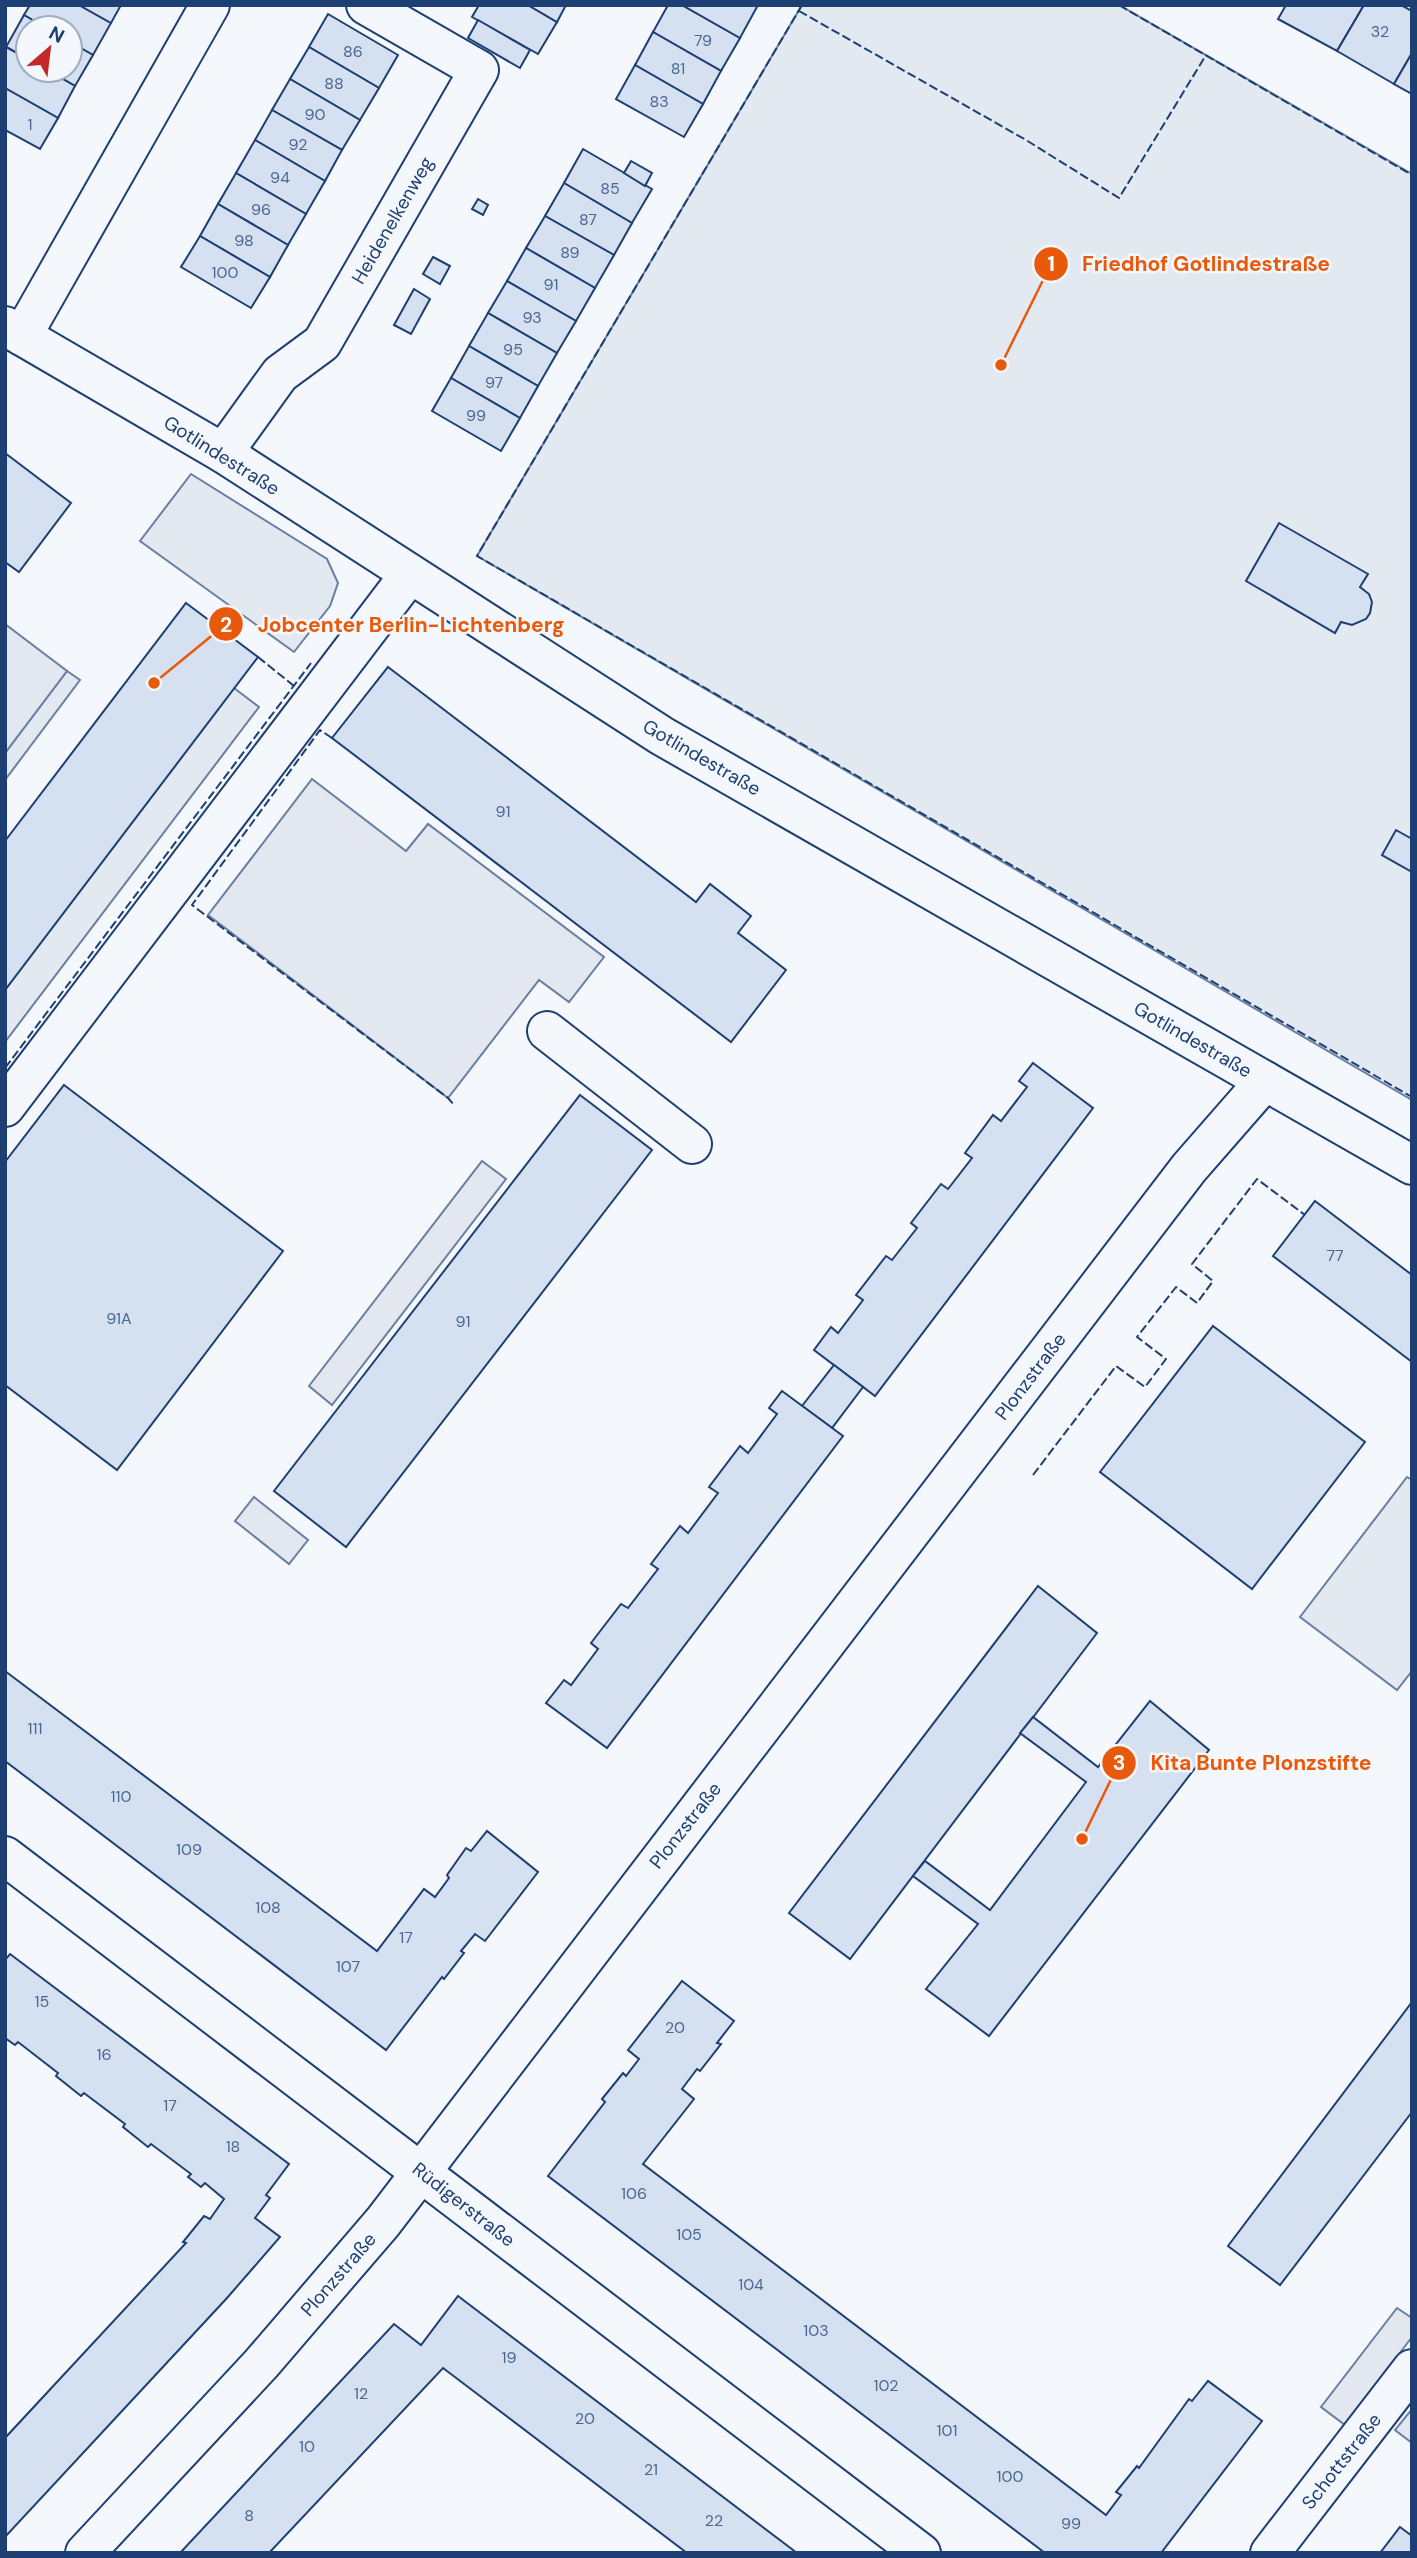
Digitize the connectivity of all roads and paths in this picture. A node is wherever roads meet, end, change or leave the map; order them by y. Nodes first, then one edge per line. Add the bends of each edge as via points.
1 (210, 5) edge
2 (374, 7) edge
3 (13, 331) edge
4 (223, 453) junction
5 (410, 574) junction
6 (547, 1031) dead end
7 (1265, 1081) junction
8 (5, 1107) edge
9 (692, 1144) dead end
10 (1412, 1165) edge
11 (5, 1856) edge
12 (421, 2171) junction
13 (1412, 2369) edge
14 (85, 2553) edge
15 (921, 2553) edge
16 (1270, 2553) edge

1 - 3 street
2 - 4 street, Heidenelkenweg via 479,70 321,342 281,374
3 - 4 street, Gotlindestraße
4 - 5 street, Gotlindestraße
5 - 7 street, Gotlindestraße via 662,736
5 - 8 street
6 - 9 street
7 - 10 street, Gotlindestraße
7 - 12 street, Plonzstraße via 1189,1168
11 - 12 street, Rüdigerstraße
12 - 14 street, Plonzstraße via 261,2364
12 - 15 street, Rüdigerstraße
13 - 16 street, Schottstraße

